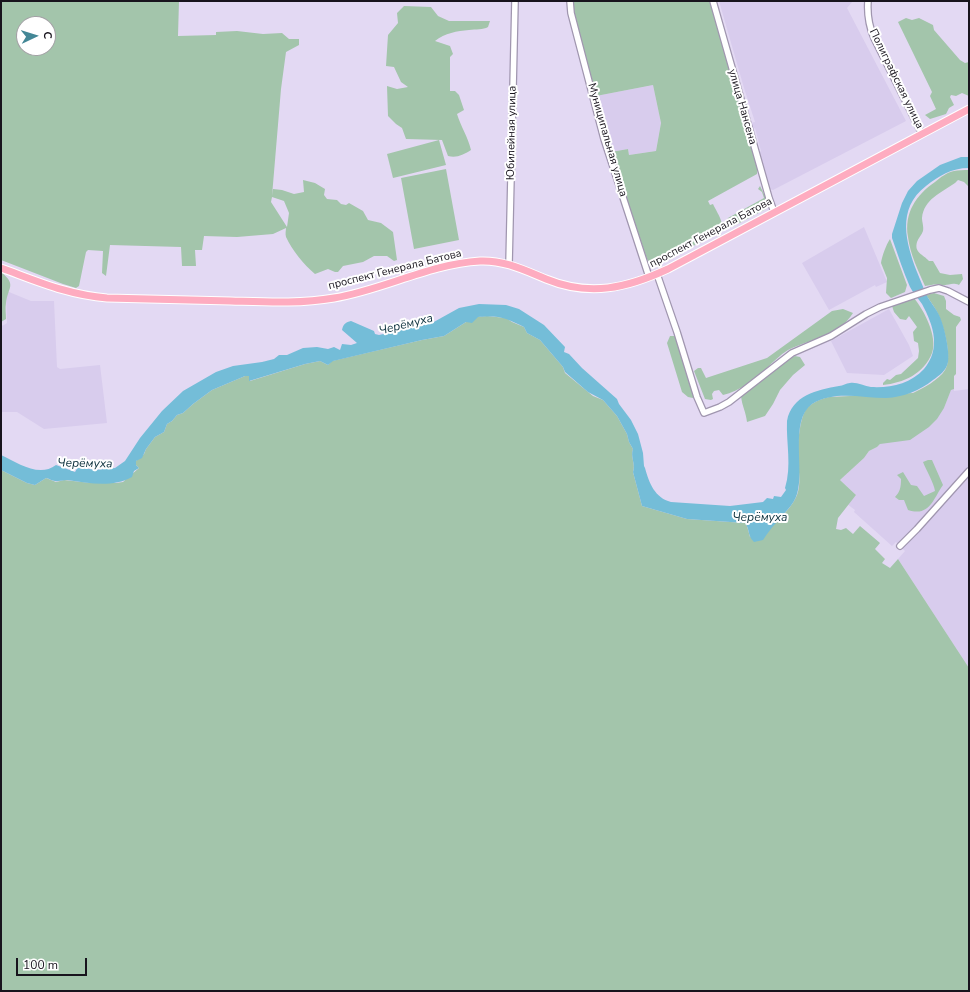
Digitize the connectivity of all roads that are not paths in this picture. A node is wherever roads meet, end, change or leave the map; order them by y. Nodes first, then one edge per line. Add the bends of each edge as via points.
1 (514, 1) edge
2 (570, 1) edge
3 (713, 1) edge
4 (868, 1) edge
5 (969, 109) edge
6 (922, 134) junction
7 (774, 212) junction
8 (509, 264) junction
9 (1, 268) edge
10 (656, 274) junction
11 (649, 277) junction
12 (969, 302) edge
13 (969, 471) edge
14 (900, 546) dead end

1 - 8 street, Юбилейная улица
2 - 11 street, Муниципальная улица via 604,139
3 - 7 street, улица Нансена
4 - 6 street, Полиграфская улица via 868,16 874,38
5 - 6 main road, проспект Генерала Батова
6 - 7 main road, проспект Генерала Батова
7 - 10 main road, проспект Генерала Батова
8 - 9 main road, проспект Генерала Батова via 487,261 459,264 357,294 314,301 282,302 90,297 60,290
8 - 11 main road, проспект Генерала Батова via 579,289 616,288
10 - 11 main road, проспект Генерала Батова
10 - 12 street via 704,413 729,402 792,353 831,336 866,314 897,301 930,290 942,289
13 - 14 street

